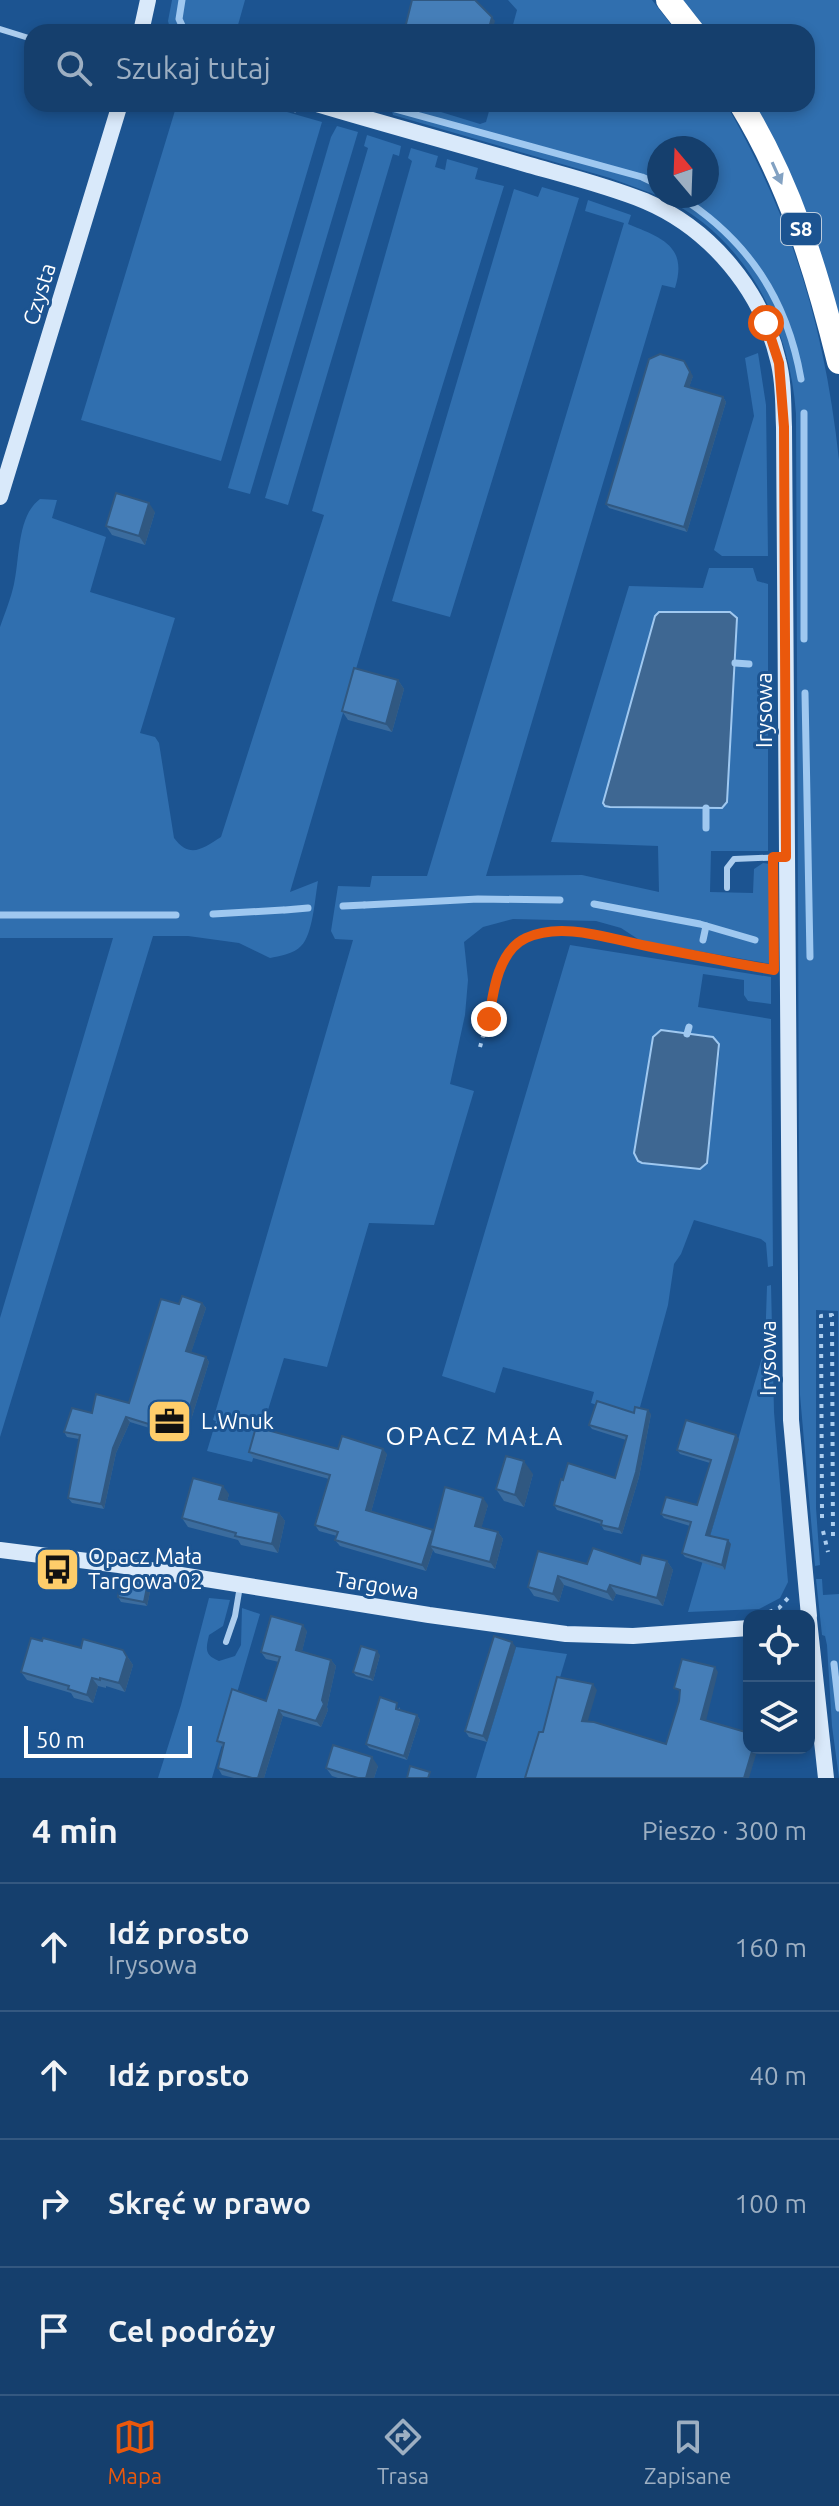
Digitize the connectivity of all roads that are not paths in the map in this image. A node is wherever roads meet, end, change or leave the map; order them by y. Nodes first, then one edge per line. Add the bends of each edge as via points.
1 (148, 0) edge
2 (668, 0) edge
3 (143, 24) edge
4 (687, 24) edge
5 (0, 29) edge
6 (24, 36) edge
7 (118, 112) edge
8 (345, 112) edge
9 (745, 112) edge
10 (839, 362) edge
11 (0, 497) edge
12 (786, 857) junction
13 (727, 888) dead end
14 (0, 1550) edge
15 (240, 1586) junction
16 (808, 1610) edge
17 (743, 1628) edge
18 (226, 1642) dead end
19 (815, 1677) edge
20 (826, 1778) edge

1 - 3 street
2 - 4 highway
5 - 6 lane
7 - 11 street, Czysta
8 - 12 street, Irysowa via 645,201 706,240 759,308 775,347 783,395
9 -> 10 highway, S8 via 806,242
12 - 13 lane via 734,859 727,868
12 - 16 street, Irysowa via 791,1420
14 - 15 street, Targowa
15 - 17 street, Targowa via 566,1634 633,1636
15 - 18 lane
19 - 20 street, Irysowa

